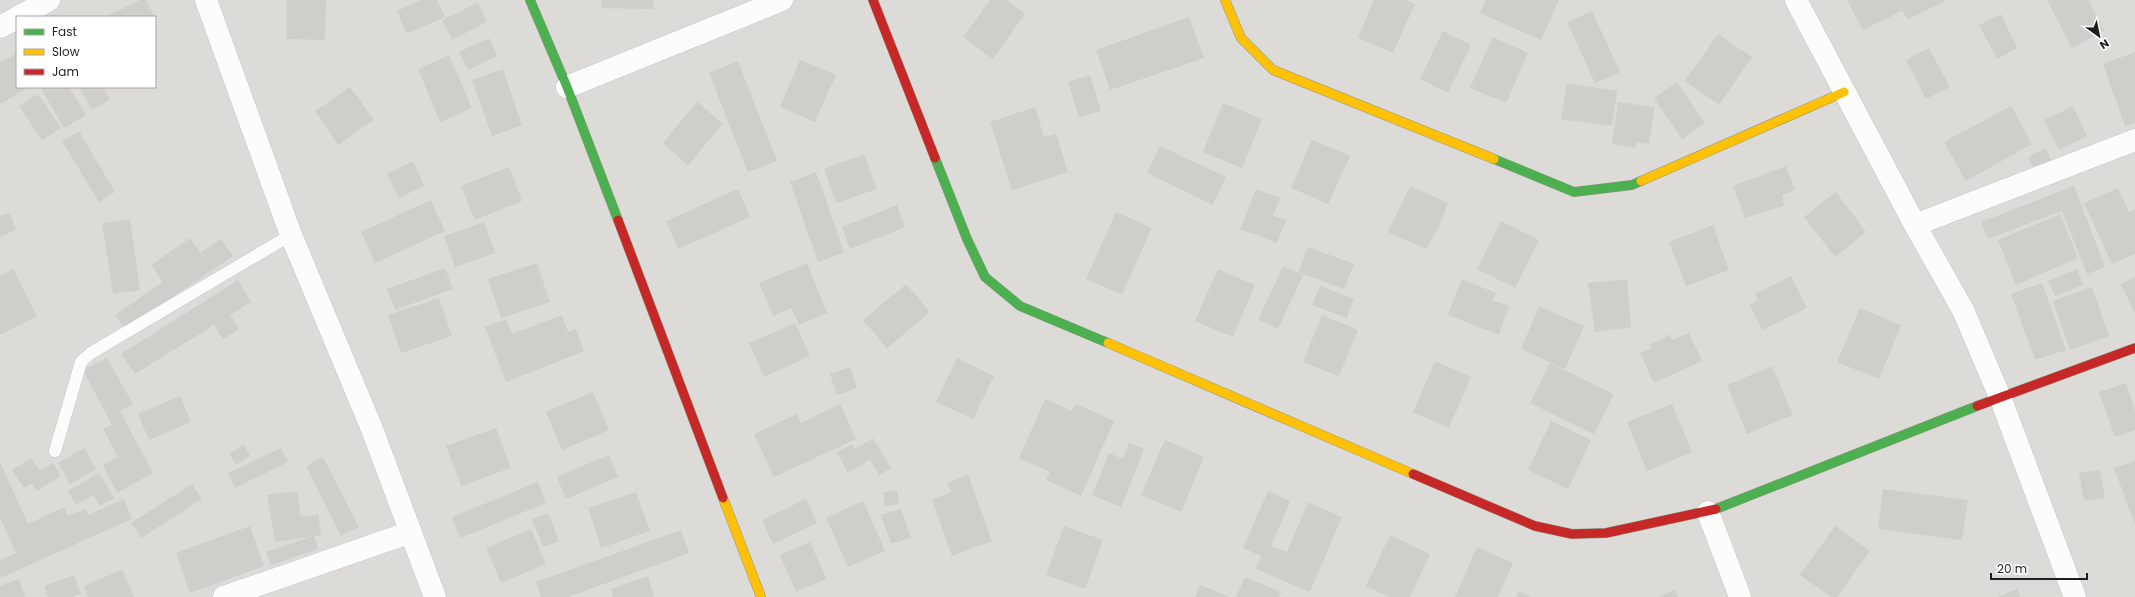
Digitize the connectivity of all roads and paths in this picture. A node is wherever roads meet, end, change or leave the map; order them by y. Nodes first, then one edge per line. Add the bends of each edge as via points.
1 (49, 0) edge
2 (206, 0) edge
3 (530, 0) edge
4 (782, 0) edge
5 (873, 0) edge
6 (1225, 0) edge
7 (1796, 0) edge
8 (20, 16) edge
9 (16, 18) edge
10 (0, 27) edge
11 (567, 87) junction
12 (1844, 92) junction
13 (2135, 140) edge
14 (1915, 225) junction
15 (291, 235) junction
16 (2135, 348) edge
17 (2000, 397) junction
18 (55, 451) dead end
19 (1708, 512) junction
20 (411, 532) junction
21 (224, 597) edge
22 (436, 597) edge
23 (761, 597) edge
24 (1740, 597) edge
25 (2075, 597) edge

1 - 8 street
2 - 15 street
3 - 11 street
4 - 11 street
5 - 19 street via 982,271 985,277 1020,306 1534,526 1572,534 1606,533
6 - 12 street via 1241,38 1273,70 1574,192 1632,185
7 - 12 street
9 - 10 street
11 - 23 street
12 - 14 street
13 - 14 street
14 - 17 street via 1963,310
15 - 18 lane via 91,353 81,362
15 - 20 street via 372,429
16 - 17 street
17 - 19 street
17 - 25 street
19 - 24 street
20 - 21 street
20 - 22 street

